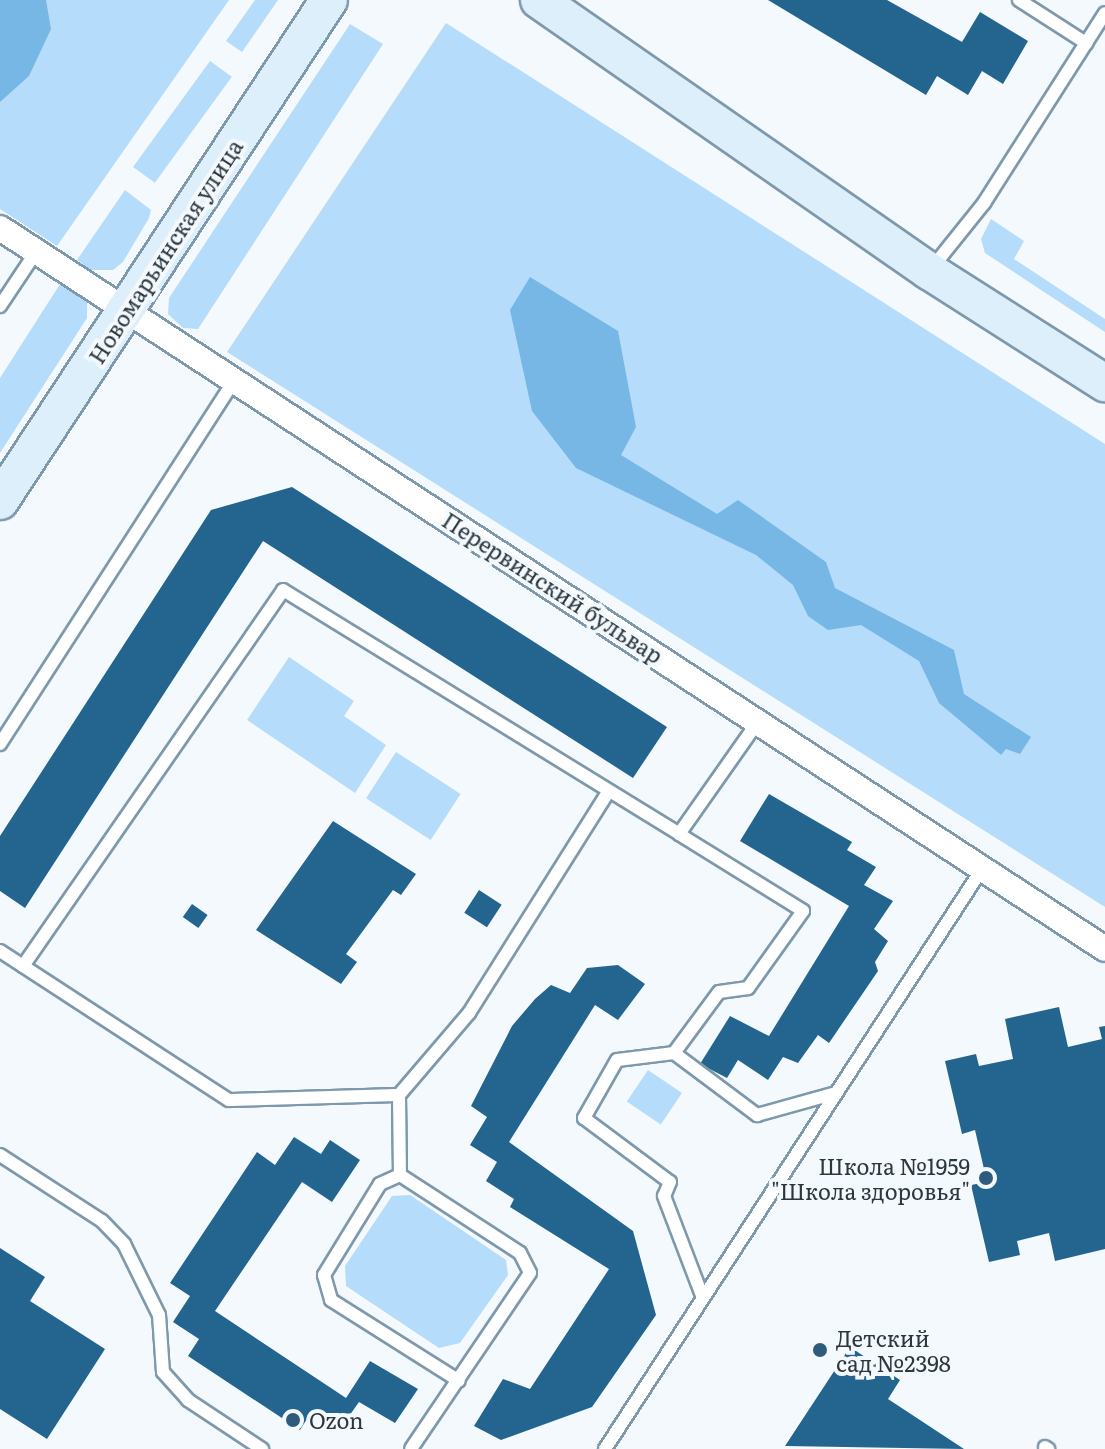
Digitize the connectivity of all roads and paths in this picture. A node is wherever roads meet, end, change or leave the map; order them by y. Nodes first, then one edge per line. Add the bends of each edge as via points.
1 (329, 0) edge
2 (539, 0) edge
3 (1019, 0) edge
4 (1105, 13) edge
5 (1086, 43) junction
6 (0, 228) edge
7 (36, 252) junction
8 (929, 271) junction
9 (0, 306) edge
10 (128, 306) junction
11 (234, 381) junction
12 (1105, 383) edge
13 (0, 501) edge
14 (759, 720) junction
15 (0, 744) edge
16 (607, 794) junction
17 (679, 834) junction
18 (982, 869) junction
19 (1105, 949) edge
20 (0, 951) edge
21 (23, 966) junction
22 (674, 1053) junction
23 (836, 1093) junction
24 (399, 1095) junction
25 (0, 1155) edge
26 (400, 1175) junction
27 (703, 1298) junction
28 (459, 1381) junction
29 (262, 1449) edge
30 (411, 1449) edge
31 (605, 1449) edge

1 - 10 street, Новомарьинская улица
2 - 8 street
3 - 5 lane
4 - 5 lane
5 - 8 lane via 984,203
6 - 7 street, Перервинский бульвар
7 - 9 lane
7 - 10 street, Перервинский бульвар
8 - 12 street
10 - 11 street, Перервинский бульвар
10 - 13 street, Новомарьинская улица
11 - 14 street, Перервинский бульвар
11 - 15 lane
14 - 17 lane
14 - 18 street, Перервинский бульвар
16 - 17 lane
16 - 21 lane via 283,590
16 - 24 lane via 469,1013
17 - 22 lane via 803,911 748,988 719,992
18 - 19 street, Перервинский бульвар
18 - 23 lane
20 - 21 lane
21 - 24 lane via 229,1100
22 - 23 lane via 757,1115
22 - 27 lane via 617,1060 584,1118 670,1182 664,1196
23 - 27 lane
24 - 26 lane
25 - 29 lane via 102,1221 124,1244 159,1315 163,1372 188,1400
26 - 28 lane via 520,1253 530,1273
26 - 28 lane via 380,1184 324,1275 331,1300
27 - 31 lane
28 - 30 lane

